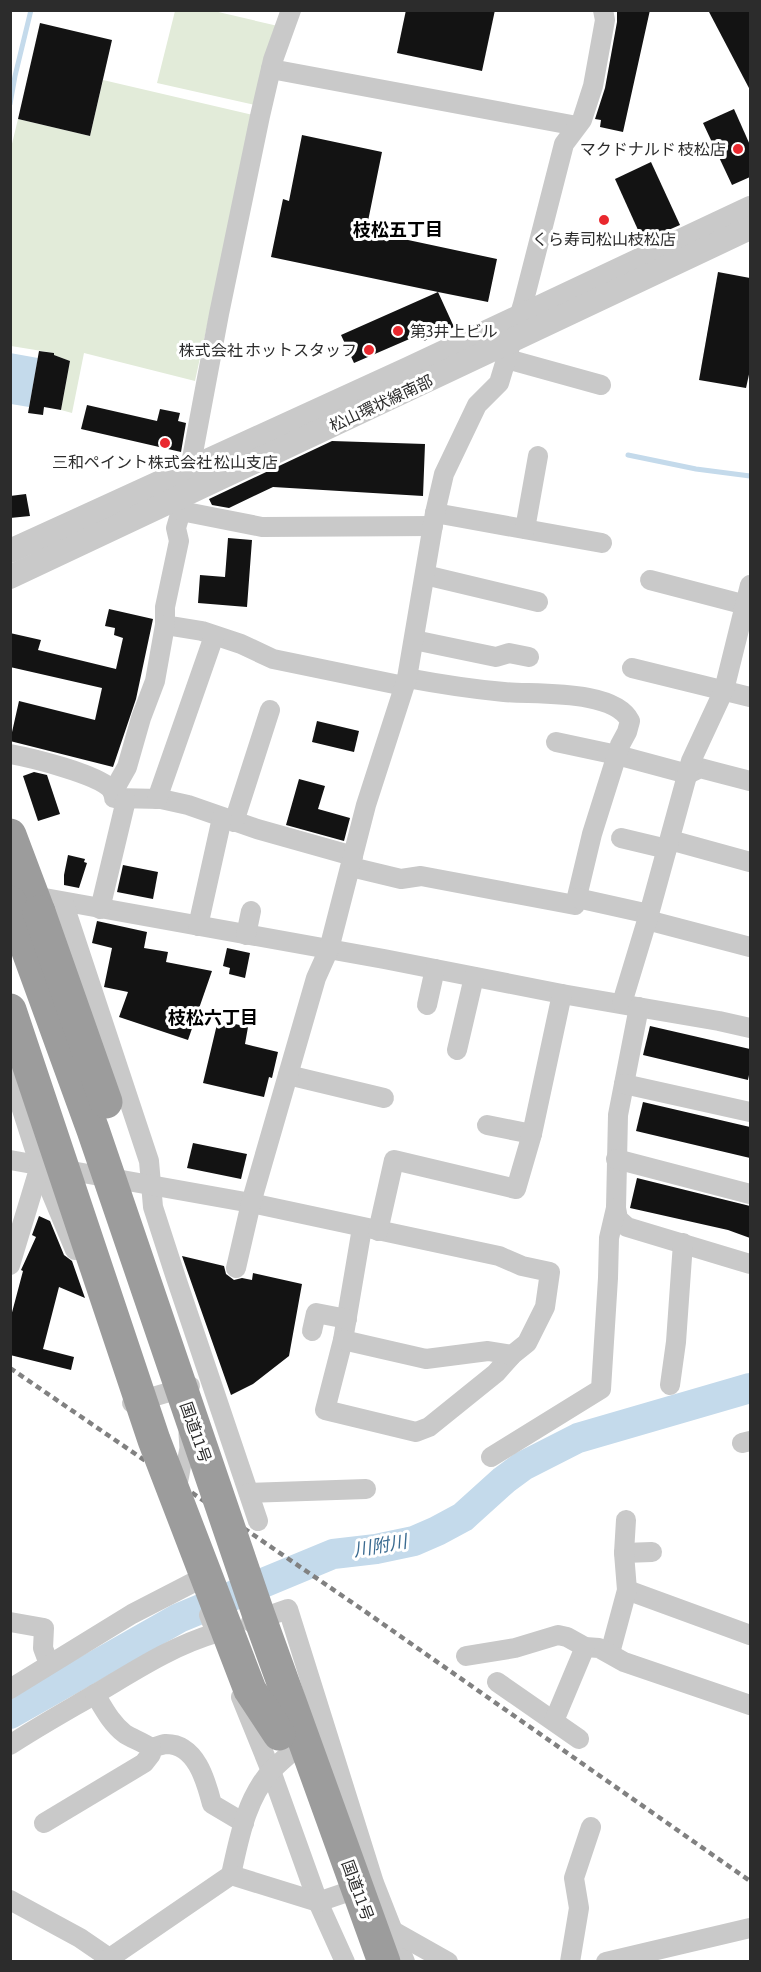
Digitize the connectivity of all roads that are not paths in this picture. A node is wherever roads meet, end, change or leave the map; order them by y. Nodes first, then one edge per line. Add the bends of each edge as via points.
1 (291, 10) edge
2 (603, 10) edge
3 (271, 69) junction
4 (577, 126) junction
5 (750, 208) edge
6 (750, 228) edge
7 (520, 316) junction
8 (510, 350) junction
9 (601, 385) dead end
10 (538, 456) dead end
11 (190, 469) junction
12 (178, 505) junction
13 (434, 520) junction
14 (525, 529) junction
15 (602, 543) dead end
16 (10, 550) edge
17 (425, 575) junction
18 (10, 578) edge
19 (650, 580) dead end
20 (750, 585) edge
21 (525, 604) dead end
22 (747, 612) edge
23 (165, 625) junction
24 (214, 636) junction
25 (414, 640) junction
26 (529, 657) dead end
27 (632, 668) dead end
28 (406, 682) junction
29 (724, 690) junction
30 (750, 698) edge
31 (270, 710) dead end
32 (556, 742) dead end
33 (10, 754) edge
34 (617, 754) junction
35 (688, 774) junction
36 (750, 781) edge
37 (119, 795) junction
38 (157, 800) junction
39 (228, 820) junction
40 (621, 837) dead end
41 (669, 845) junction
42 (13, 848) edge
43 (352, 861) junction
44 (750, 862) edge
45 (578, 898) junction
46 (31, 901) edge
47 (100, 909) junction
48 (251, 911) dead end
49 (648, 917) junction
50 (198, 926) junction
51 (246, 934) junction
52 (750, 947) edge
53 (329, 950) junction
54 (10, 965) edge
55 (435, 969) junction
56 (474, 977) junction
57 (562, 994) junction
58 (427, 1005) dead end
59 (631, 1005) junction
60 (10, 1010) edge
61 (750, 1028) edge
62 (457, 1050) dead end
63 (10, 1072) edge
64 (288, 1075) junction
65 (624, 1084) junction
66 (380, 1092) dead end
67 (750, 1112) edge
68 (487, 1125) dead end
69 (532, 1134) junction
70 (10, 1160) edge
71 (616, 1160) junction
72 (40, 1166) junction
73 (150, 1185) junction
74 (750, 1194) edge
75 (251, 1203) junction
76 (616, 1208) junction
77 (370, 1230) junction
78 (683, 1244) junction
79 (750, 1264) edge
80 (10, 1265) edge
81 (236, 1268) dead end
82 (346, 1319) junction
83 (312, 1331) dead end
84 (343, 1340) junction
85 (512, 1354) junction
86 (211, 1379) junction
87 (670, 1385) dead end
88 (177, 1390) junction
89 (132, 1403) junction
90 (147, 1447) dead end
91 (491, 1457) dead end
92 (158, 1487) dead end
93 (366, 1489) dead end
94 (249, 1493) junction
95 (626, 1520) dead end
96 (258, 1521) dead end
97 (182, 1549) junction
98 (652, 1552) dead end
99 (624, 1553) junction
100 (197, 1583) junction
101 (627, 1590) junction
102 (10, 1623) edge
103 (214, 1627) junction
104 (750, 1635) edge
105 (585, 1647) junction
106 (475, 1650) dead end
107 (610, 1653) junction
108 (50, 1664) junction
109 (497, 1682) dead end
110 (10, 1689) edge
111 (95, 1694) junction
112 (750, 1705) edge
113 (554, 1721) junction
114 (301, 1729) junction
115 (579, 1738) dead end
116 (10, 1745) edge
117 (151, 1748) junction
118 (271, 1772) junction
119 (44, 1823) dead end
120 (244, 1823) junction
121 (591, 1827) dead end
122 (231, 1875) junction
123 (374, 1883) junction
124 (10, 1900) edge
125 (318, 1902) junction
126 (750, 1928) edge
127 (393, 1930) junction
128 (109, 1960) edge
129 (345, 1962) edge
130 (360, 1962) edge
131 (384, 1962) edge
132 (405, 1962) edge
133 (448, 1962) edge
134 (570, 1962) edge
135 (606, 1962) edge

1 - 3 street
2 - 4 street via 605,20 593,86
3 - 4 street
3 - 11 street
4 - 7 street via 564,144
5 - 7 street, 松山環状線南部
6 - 8 street, 松山環状線南部
7 - 8 street
7 - 11 street, 松山環状線南部
8 - 9 street
8 - 12 street, 松山環状線南部
8 - 13 street via 499,383 477,405 444,474
10 - 14 street
11 - 16 street, 松山環状線南部
12 - 13 street via 262,527
12 - 18 street, 松山環状線南部
12 - 23 street via 179,541
13 - 14 street
13 - 17 street
14 - 15 street
17 - 21 street
17 - 25 street
19 - 22 street
20 - 22 street
22 - 29 street
23 - 24 street
23 - 37 street via 155,681 127,767 118,783
24 - 28 street via 273,659
24 - 38 street
25 - 26 street via 496,657 509,653
25 - 28 street
27 - 29 street
28 - 34 street via 505,692 566,693 617,706 630,721
28 - 43 street
29 - 30 street
29 - 35 street
31 - 39 street
32 - 34 street via 574,754
33 - 37 street via 51,763 99,781
34 - 35 street
34 - 45 street via 592,834
35 - 36 street via 700,768
35 - 41 street
37 - 38 street
37 - 47 street
38 - 39 street via 188,805
39 - 43 street
39 - 50 street
40 - 41 street
41 - 44 street
41 - 49 street
42 - 46 highway
43 - 45 street via 401,879 421,876 575,905
43 - 53 street
45 - 49 street
46 - 47 street
46 - 73 street via 149,1161
46 - 114 highway, bridge via 123,1152 248,1547 294,1678
47 - 50 street
48 - 51 street
49 - 52 street
49 - 59 street
50 - 51 street
51 - 53 street
53 - 55 street
53 - 64 street via 316,978
54 - 114 highway, 国道11号, bridge
55 - 56 street
55 - 58 street
56 - 57 street
56 - 62 street
57 - 59 street
57 - 69 street
59 - 61 street
59 - 65 street
60 - 114 highway, bridge via 154,1440 250,1690
63 - 72 street
64 - 66 street
64 - 75 street
65 - 67 street
65 - 71 street
68 - 69 street
69 - 77 street via 516,1190 394,1160
70 - 72 street
71 - 74 street
71 - 76 street
72 - 73 street
72 - 80 street
72 - 89 street via 98,1306
73 - 75 street
73 - 86 street via 153,1207
75 - 77 street
75 - 81 street
76 - 78 street via 618,1219 627,1227
76 - 91 street via 609,1238 601,1389
77 - 82 street
77 - 85 street via 499,1256 550,1272 538,1323 527,1343
78 - 79 street
78 - 87 street
82 - 83 street via 316,1312
82 - 84 street
84 - 85 street via 426,1359 488,1351
84 - 85 street via 325,1410 416,1432 496,1373
86 - 88 street
86 - 94 street
88 - 89 street
88 - 97 street via 185,1418 187,1448 177,1504
89 - 90 street
92 - 97 street
93 - 94 street
94 - 96 street
95 - 99 street
97 - 100 street
98 - 99 street
99 - 101 street
100 - 103 street
100 - 108 street via 132,1614
101 - 104 street
101 - 107 street
102 - 108 street via 44,1628 43,1648
103 - 111 street
103 - 114 street via 288,1609
103 - 118 street
105 - 106 street via 567,1637 558,1626 515,1648
105 - 107 street
105 - 113 street
107 - 112 street via 624,1662
108 - 110 street
109 - 113 street
111 - 116 street
111 - 117 street via 112,1722
113 - 115 street
114 - 118 street
114 - 123 street
114 - 130 highway, 国道11号
114 - 131 highway, 国道11号, bridge
117 - 119 street via 144,1763
117 - 120 street via 166,1744 187,1751 204,1775 212,1804
118 - 120 street via 256,1793
118 - 125 street
120 - 122 street
121 - 134 street via 574,1878 579,1908
122 - 125 street
122 - 128 street
123 - 125 street
123 - 127 street
124 - 128 street via 80,1938
125 - 129 street
126 - 135 street
127 - 132 street
127 - 133 street

